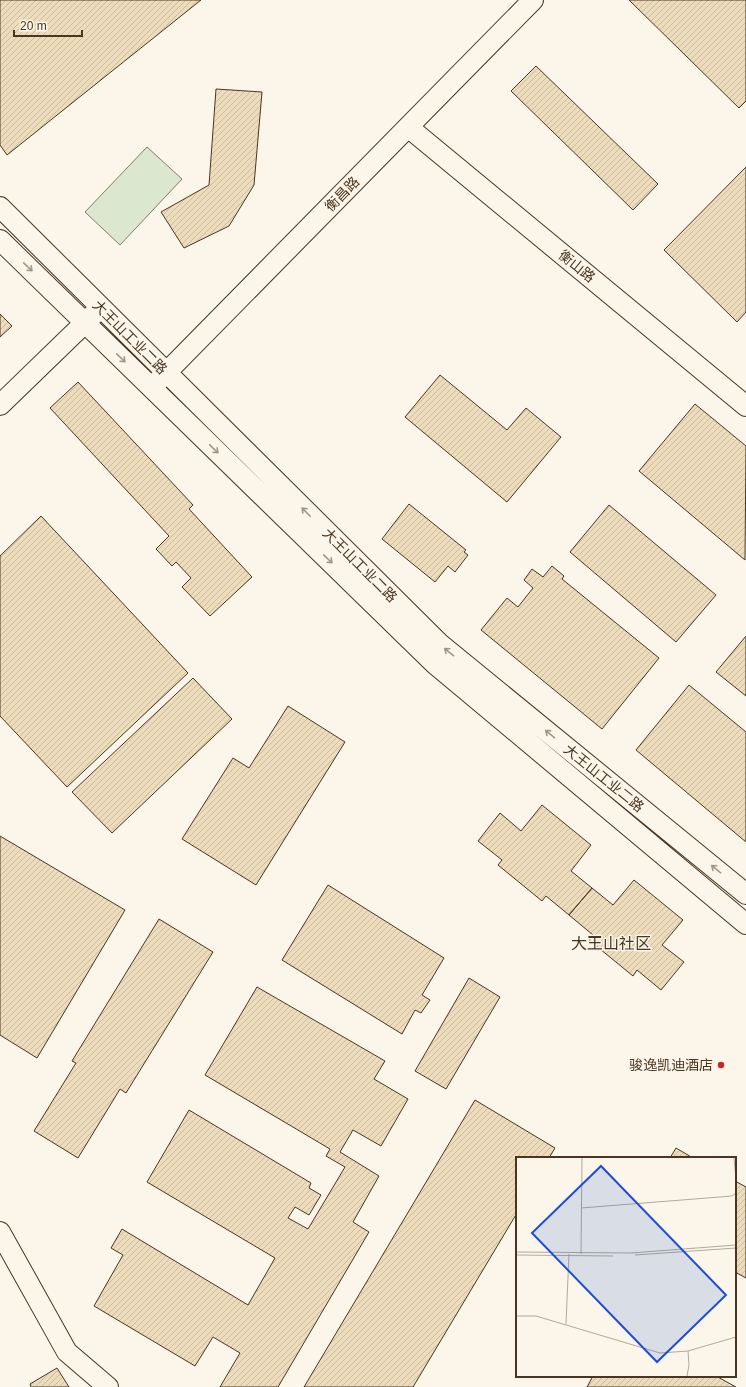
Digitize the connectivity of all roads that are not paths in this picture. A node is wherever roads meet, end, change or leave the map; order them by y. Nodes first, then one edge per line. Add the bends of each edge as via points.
1 (533, 0) edge
2 (408, 127) junction
3 (0, 207) edge
4 (0, 240) edge
5 (101, 307) junction
6 (85, 323) junction
7 (167, 373) junction
8 (151, 388) junction
9 (0, 405) edge
10 (746, 406) edge
11 (746, 894) edge
12 (746, 924) edge
13 (0, 1232) edge
14 (108, 1387) edge

1 - 2 street, 衡昌路
2 - 7 street, 衡昌路
2 - 10 street, 衡山路
3 - 5 street, 大王山工业二路
4 -> 6 street, 大王山工业二路
5 - 6 street
5 - 7 street, 大王山工业二路
6 -> 8 street, 大王山工业二路
6 - 9 street
7 - 8 street, 衡昌路
11 -> 7 street, 大王山工业二路 via 440,644
8 -> 12 street, 大王山工业二路 via 435,664
13 - 14 street via 67,1352

